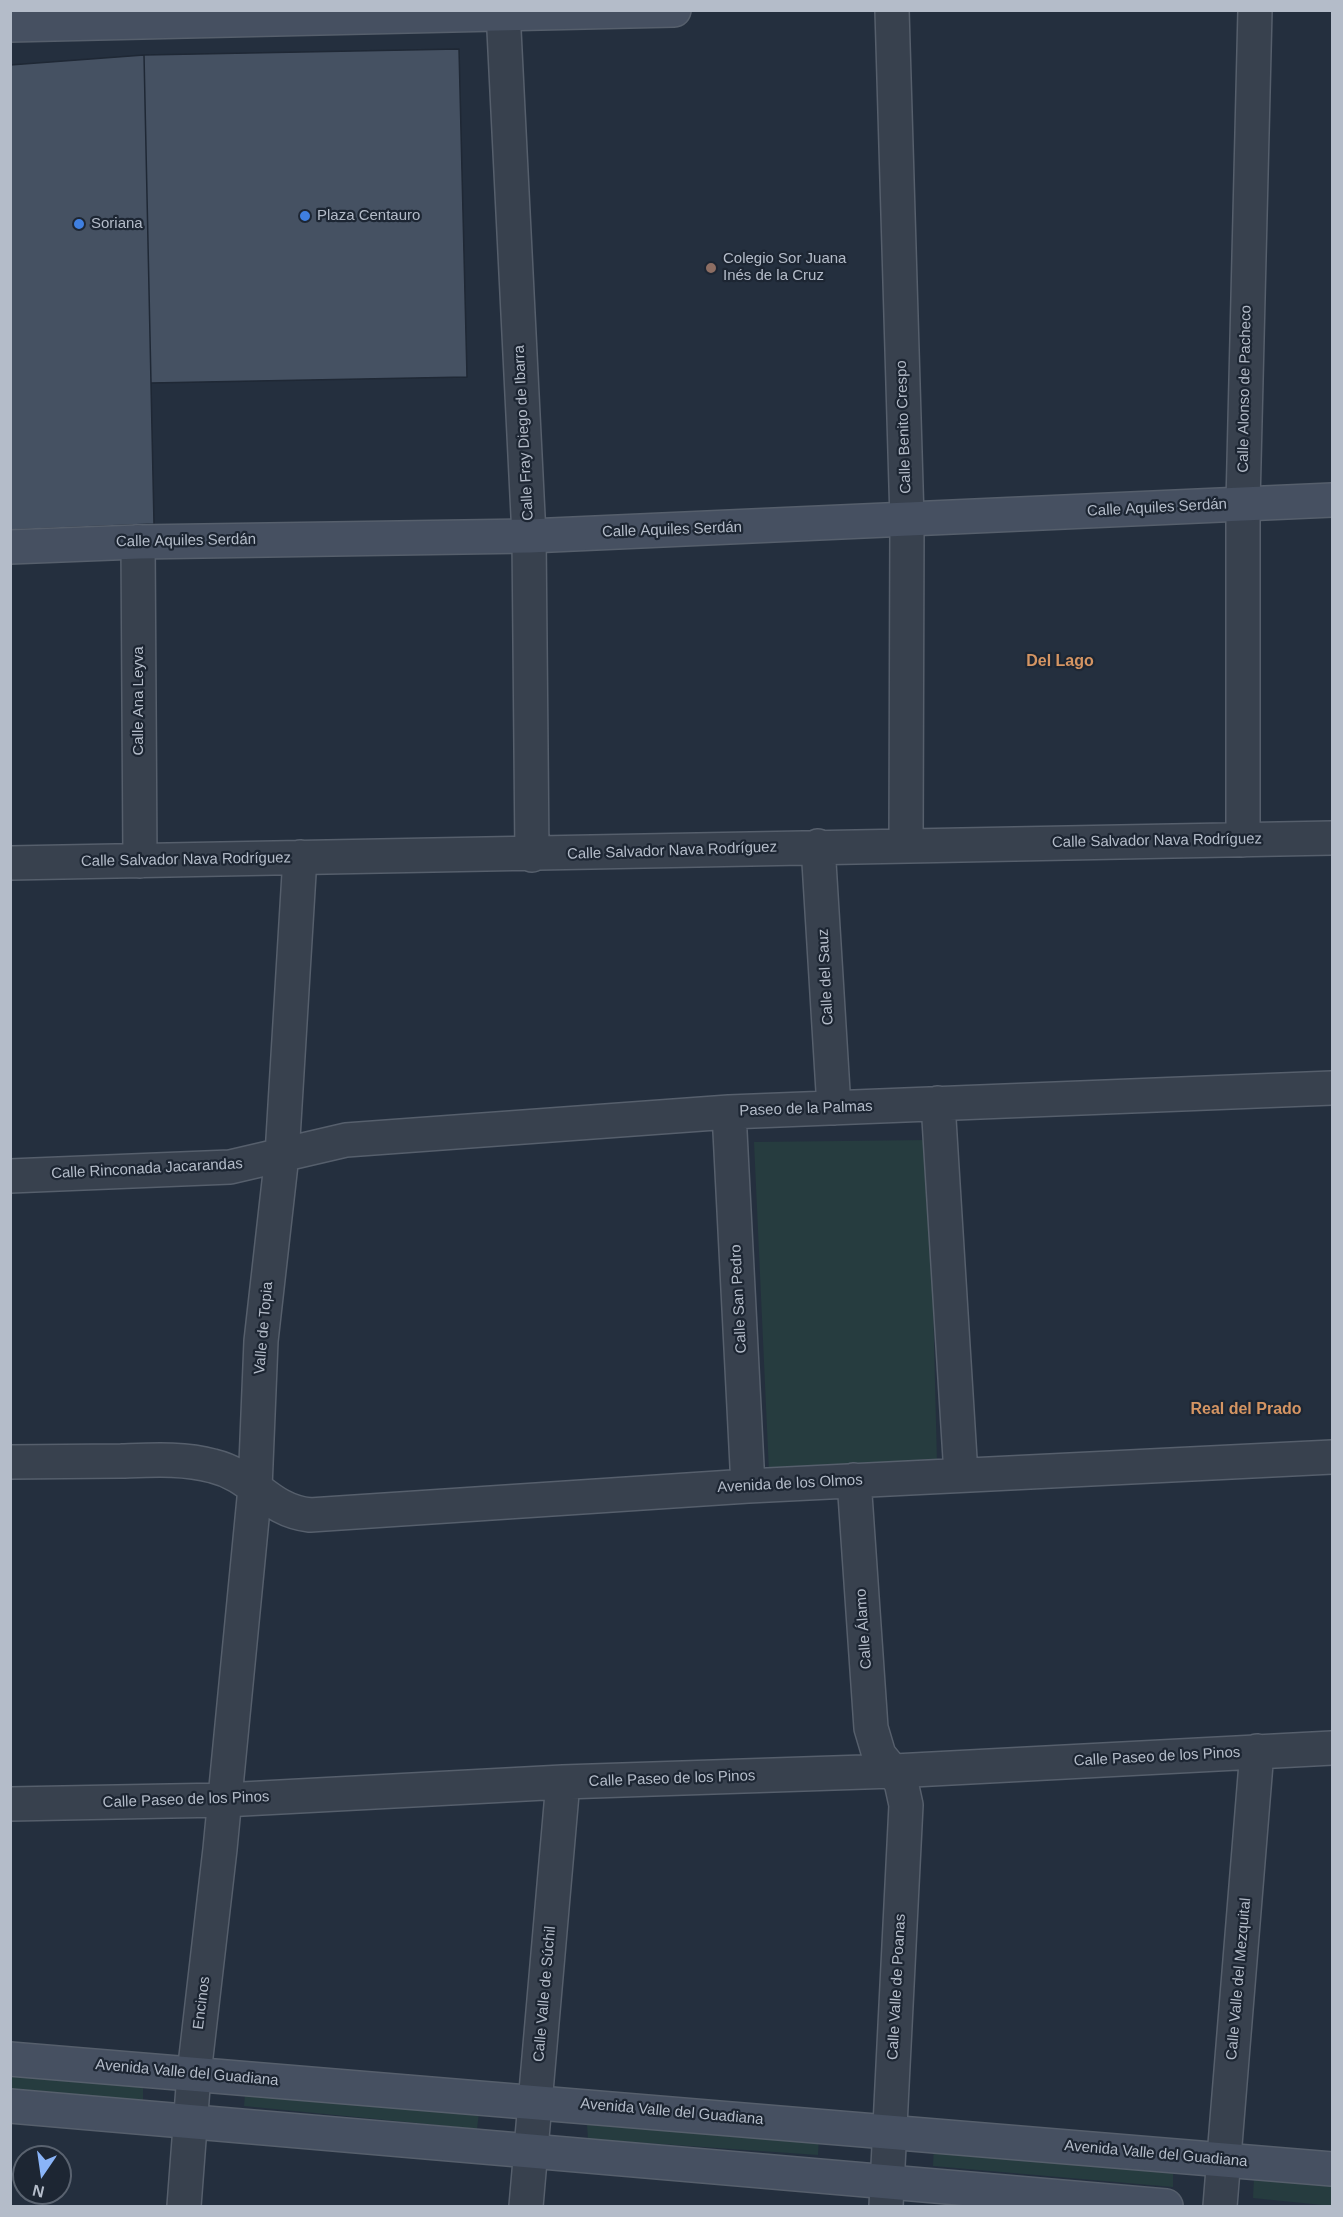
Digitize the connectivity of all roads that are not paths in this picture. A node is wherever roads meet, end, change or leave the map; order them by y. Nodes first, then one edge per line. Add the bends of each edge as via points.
1 (674, 10) edge
2 (892, 10) edge
3 (1255, 10) edge
4 (503, 12) edge
5 (121, 17) edge
6 (10, 25) edge
7 (1332, 500) edge
8 (1243, 503) junction
9 (907, 520) junction
10 (529, 536) junction
11 (138, 542) junction
12 (10, 547) edge
13 (1332, 838) edge
14 (1243, 840) junction
15 (906, 844) junction
16 (818, 846) junction
17 (532, 855) junction
18 (300, 857) junction
19 (140, 861) junction
20 (10, 863) edge
21 (1332, 1088) edge
22 (938, 1103) junction
23 (834, 1108) junction
24 (729, 1112) junction
25 (282, 1155) junction
26 (10, 1176) edge
27 (1332, 1457) edge
28 (10, 1462) edge
29 (961, 1475) junction
30 (854, 1480) junction
31 (748, 1486) junction
32 (255, 1488) junction
33 (1332, 1748) edge
34 (1257, 1751) junction
35 (894, 1771) junction
36 (563, 1782) junction
37 (224, 1800) junction
38 (10, 1804) edge
39 (10, 2059) edge
40 (194, 2073) junction
41 (536, 2101) junction
42 (10, 2106) edge
43 (190, 2121) junction
44 (890, 2131) junction
45 (532, 2149) junction
46 (1224, 2159) junction
47 (1332, 2169) edge
48 (886, 2194) edge
49 (184, 2206) edge
50 (526, 2206) edge
51 (1166, 2206) edge
52 (1220, 2206) edge

1 - 4 street
2 - 9 street, Calle Benito Crespo
3 - 8 street, Calle Alonso de Pacheco
4 - 5 street
4 - 10 street, Calle Fray Diego de Ibarra
5 - 6 street
7 - 8 street, Calle Aquiles Serdán
8 - 9 street, Calle Aquiles Serdán
8 - 14 street, Calle Alonso de Pacheco
9 - 10 street, Calle Aquiles Serdán
9 - 15 street, Calle Benito Crespo
10 - 11 street, Calle Aquiles Serdán
10 - 17 street, Calle Fray Diego de Ibarra
11 - 12 street, Calle Aquiles Serdán
11 - 19 street, Calle Ana Leyva
13 - 14 street, Calle Salvador Nava Rodríguez
14 - 15 street, Calle Salvador Nava Rodríguez
15 - 16 street, Calle Salvador Nava Rodríguez
16 - 17 street, Calle Salvador Nava Rodríguez
16 - 23 street, Calle del Sauz
17 - 18 street, Calle Salvador Nava Rodríguez
18 - 19 street, Calle Salvador Nava Rodríguez
18 - 25 street, Valle de Topia
19 - 20 street, Calle Salvador Nava Rodríguez
21 - 22 street, Paseo de la Palmas
22 - 23 street, Paseo de la Palmas
22 - 29 street
23 - 24 street, Paseo de la Palmas
24 - 25 street, Paseo de la Palmas via 346,1140
24 - 31 street, Calle San Pedro
25 - 26 street, Calle Rinconada Jacarandas via 230,1167
25 - 32 street, Valle de Topia via 261,1341
27 - 29 street, Avenida de los Olmos
28 - 32 street via 187,1462 238,1475
29 - 30 street, Avenida de los Olmos
30 - 31 street, Avenida de los Olmos
30 - 35 street, Calle Álamo via 871,1728 879,1755
31 - 32 street, Avenida de los Olmos via 310,1515 291,1513
32 - 37 street, Valle de Topia
33 - 34 street, Calle Paseo de los Pinos
34 - 35 street, Calle Paseo de los Pinos
34 - 46 street, Calle Valle del Mezquital
35 - 36 street, Calle Paseo de los Pinos
35 - 44 street, Calle Valle de Poanas via 906,1805
36 - 37 street, Calle Paseo de los Pinos
36 - 41 street, Calle Valle de Súchil
37 - 38 street, Calle Paseo de los Pinos
37 - 40 street, Encinos
39 - 40 street, Avenida Valle del Guadiana
40 - 41 street, Avenida Valle del Guadiana
40 - 43 street, Encinos
41 - 44 street, Avenida Valle del Guadiana
41 - 45 street, Calle Valle de Súchil
42 - 43 street
43 - 45 street
43 - 49 street, Encinos
44 - 46 street, Avenida Valle del Guadiana
44 - 48 street, Calle Valle de Poanas
45 - 48 street
45 - 50 street, Calle Valle de Súchil
46 - 47 street, Avenida Valle del Guadiana
46 - 52 street, Calle Valle del Mezquital
48 - 51 street

